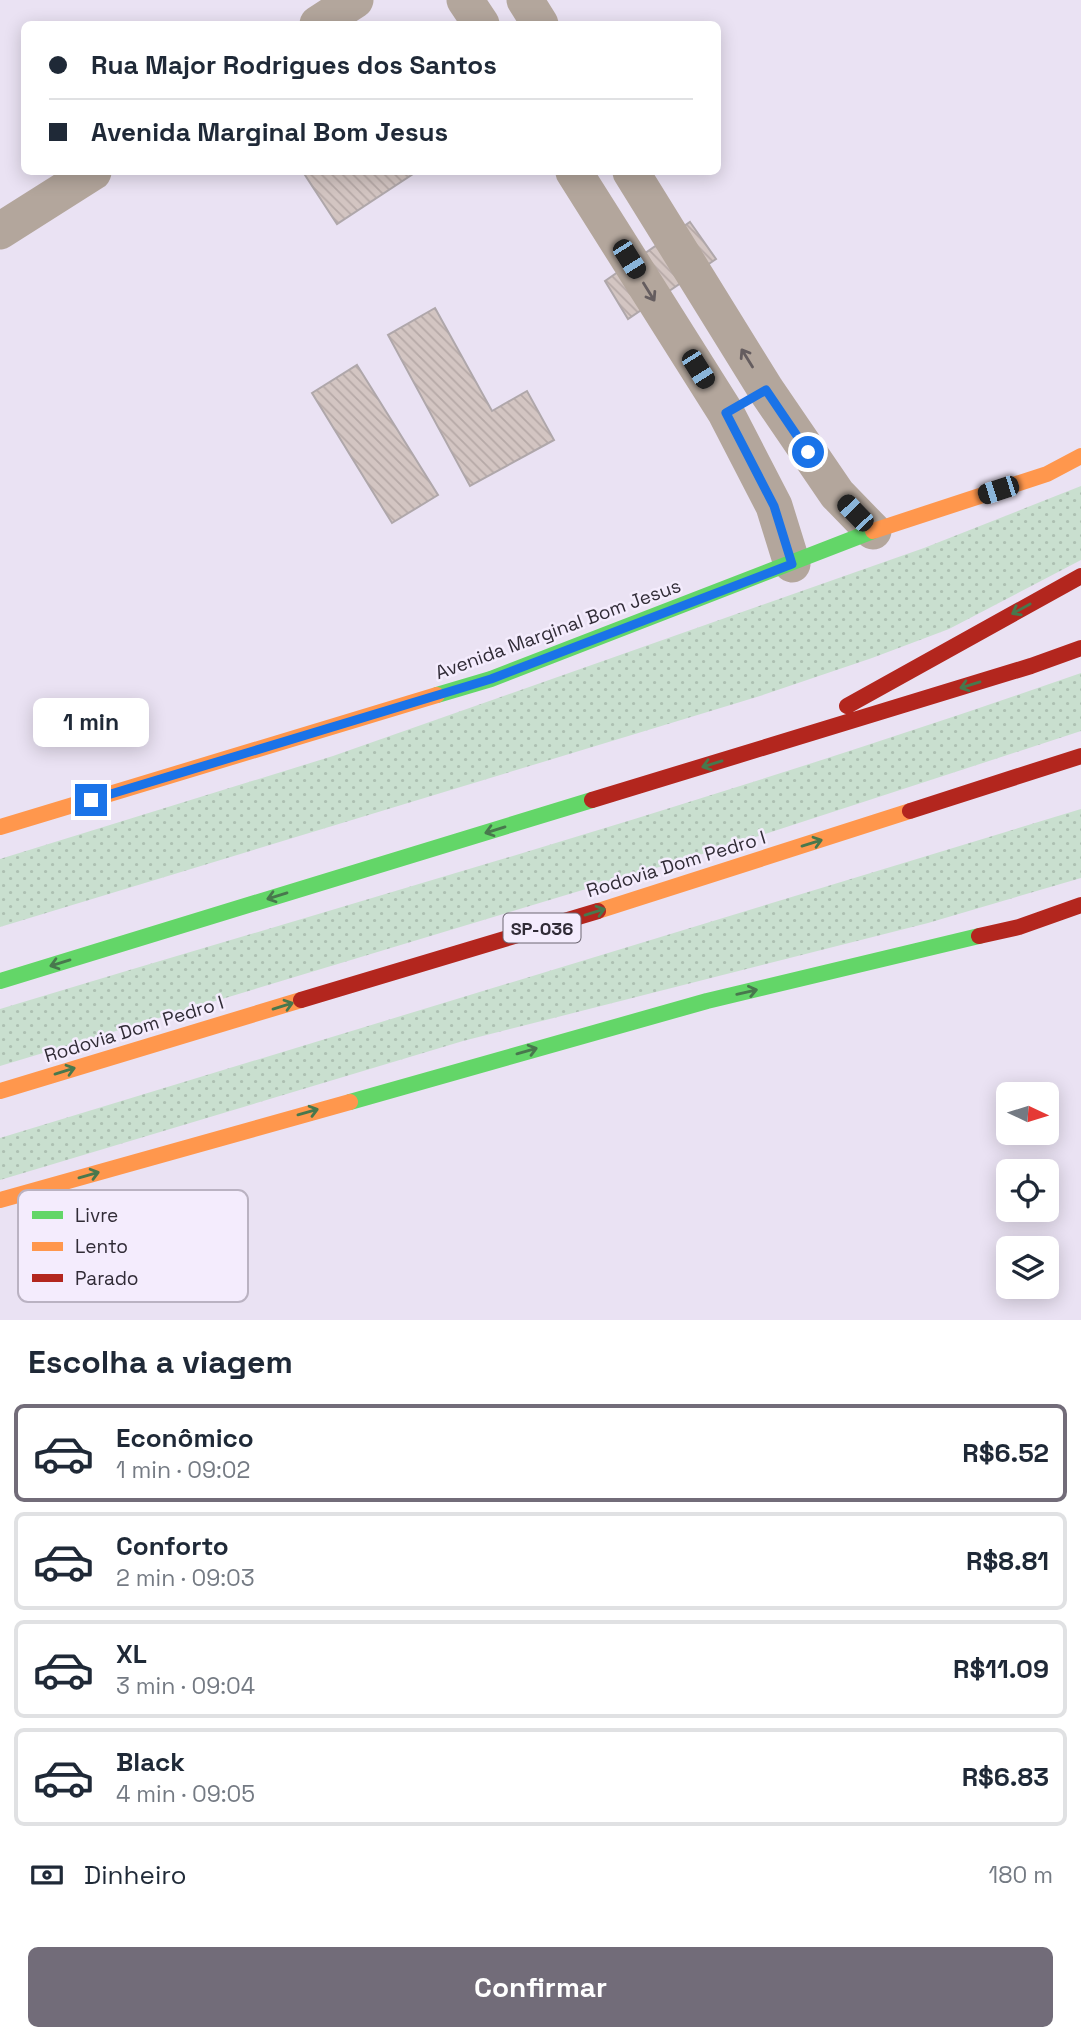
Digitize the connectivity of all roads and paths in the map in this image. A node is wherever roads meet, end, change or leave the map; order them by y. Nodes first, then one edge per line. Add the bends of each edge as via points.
1 (355, 0) edge
2 (465, 0) edge
3 (525, 0) edge
4 (323, 21) edge
5 (479, 21) edge
6 (538, 21) edge
7 (88, 175) edge
8 (576, 175) edge
9 (634, 175) edge
10 (0, 231) edge
11 (766, 390) junction
12 (726, 413) junction
13 (1081, 456) edge
14 (873, 531) junction
15 (792, 564) junction
16 (1081, 576) edge
17 (1081, 648) edge
18 (778, 744) junction
19 (1081, 756) edge
20 (0, 827) edge
21 (1081, 905) edge
22 (0, 981) edge
23 (0, 1091) edge
24 (36, 1190) edge
25 (18, 1195) edge
26 (0, 1200) edge

1 - 4 street
2 - 5 street
3 - 6 street
7 - 10 street
8 -> 12 street
11 -> 9 street
11 - 12 street
11 - 14 street via 836,494
12 - 15 street via 774,506
13 - 14 main road, Avenida Marginal Bom Jesus via 1047,474
14 - 15 main road, Avenida Marginal Bom Jesus
15 - 20 main road, Avenida Marginal Bom Jesus via 491,679
16 -> 18 main road
17 -> 18 main road
18 -> 22 main road
23 -> 19 main road, Rodovia Dom Pedro I / SP-036 via 598,911
24 -> 21 main road via 707,1001 1019,927
26 -> 25 main road

